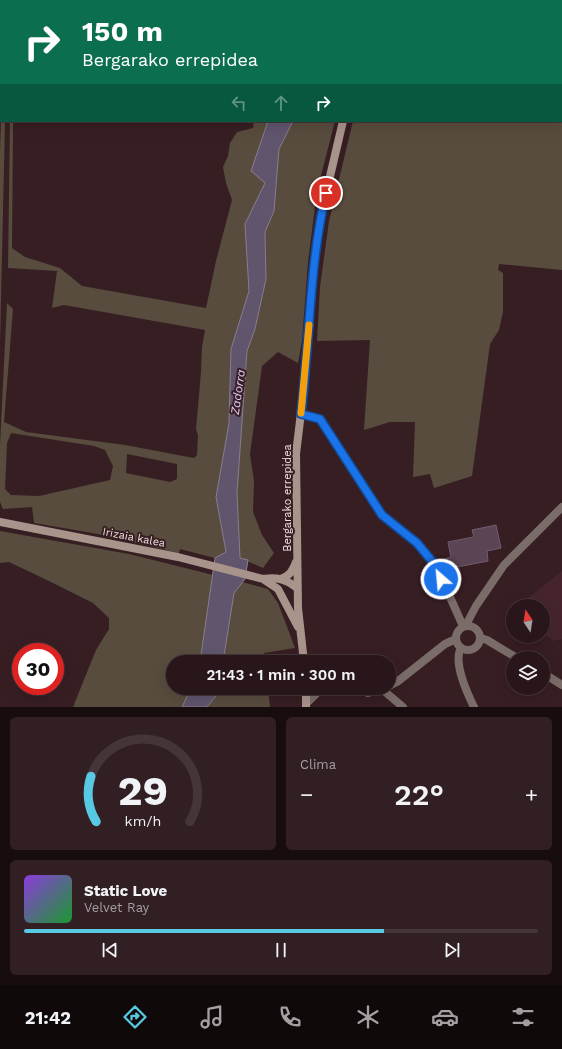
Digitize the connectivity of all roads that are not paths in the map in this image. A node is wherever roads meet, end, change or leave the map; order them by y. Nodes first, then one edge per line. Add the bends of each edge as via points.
1 (343, 122) edge
2 (301, 414) junction
3 (562, 507) edge
4 (0, 522) edge
5 (297, 558) junction
6 (263, 579) junction
7 (281, 579) junction
8 (297, 588) junction
9 (278, 589) junction
10 (465, 626) junction
11 (300, 631) junction
12 (480, 638) junction
13 (456, 639) junction
14 (461, 648) junction
15 (506, 651) edge
16 (303, 655) edge
17 (550, 678) edge
18 (396, 683) edge
19 (562, 685) edge
20 (315, 695) edge
21 (392, 695) edge
22 (306, 705) edge
23 (403, 707) edge
24 (474, 707) edge

1 - 2 street, Bergarako errepidea via 320,219
2 - 5 street, Bergarako errepidea via 296,454
2 - 10 street via 320,419 382,515 417,543 436,566
3 - 10 street via 504,565
4 - 6 street, Irizaia kalea via 178,557
5 - 7 street via 292,572
5 - 8 street, Bergarako errepidea
6 - 7 street, Irizaia kalea
6 - 9 street, Irizaia kalea
7 - 8 street, Irizaia kalea
8 - 9 street
8 - 11 street, Bergarako errepidea
9 - 11 street, Irizaia kalea
10 - 12 street via 478,629
10 - 13 street via 458,631
11 - 16 street, Bergarako errepidea
12 - 14 street via 479,644 473,649
12 - 15 street
13 - 14 street
13 - 18 street via 445,644
14 - 24 street via 458,658 466,691
17 - 19 street
20 - 22 street
21 - 23 street

